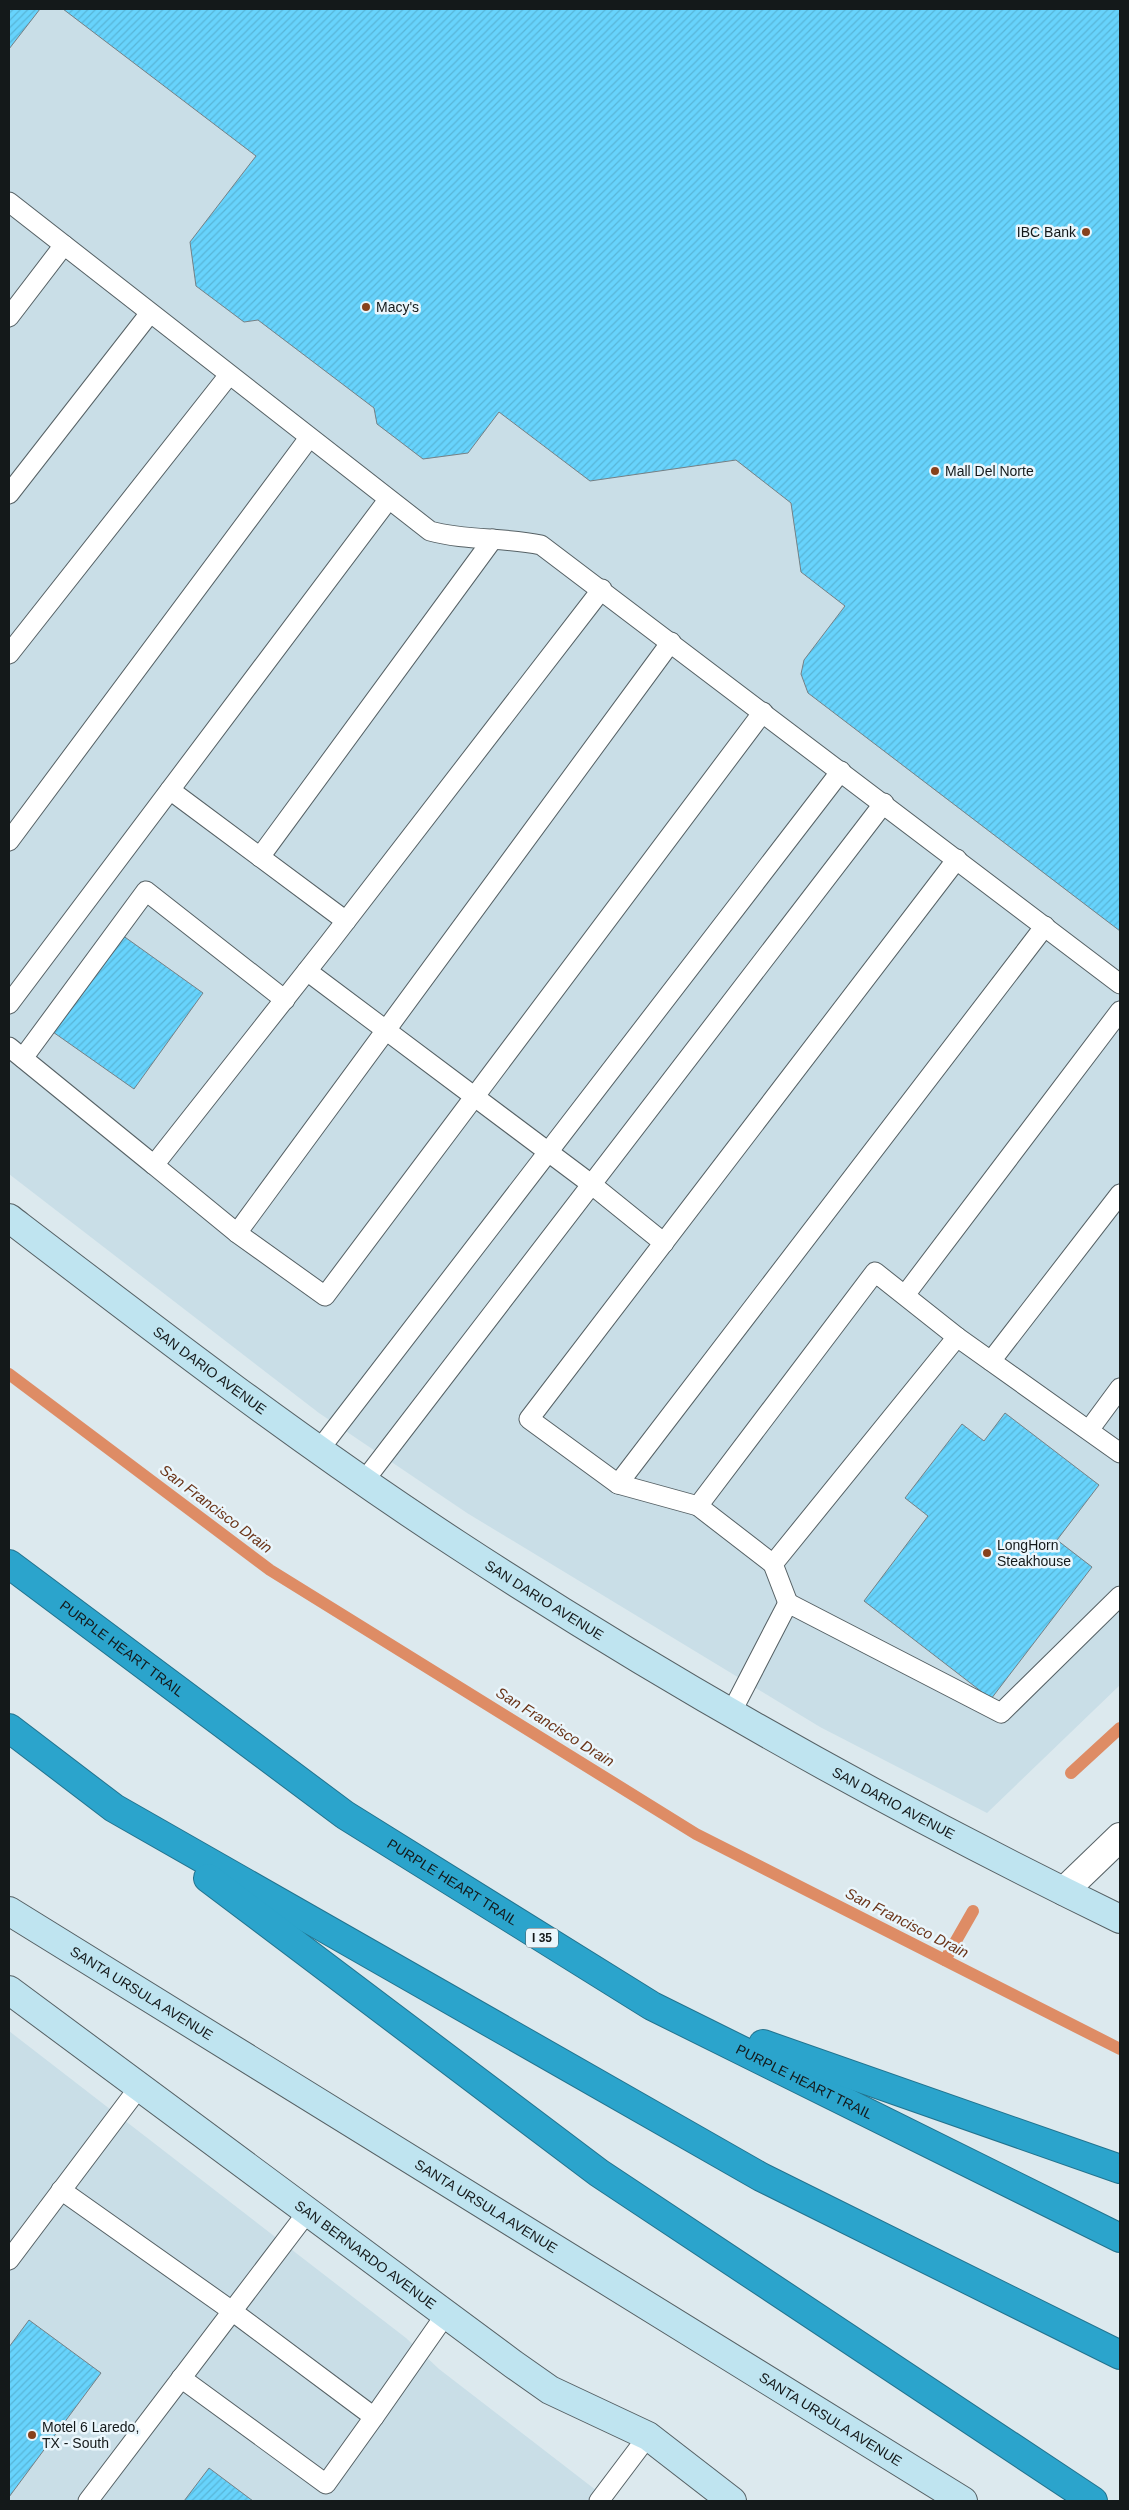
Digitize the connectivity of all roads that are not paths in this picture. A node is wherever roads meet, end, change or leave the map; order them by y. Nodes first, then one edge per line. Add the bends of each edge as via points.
1 (9, 202) edge
2 (64, 246) junction
3 (150, 313) junction
4 (9, 317) edge
5 (230, 375) junction
6 (309, 438) junction
7 (9, 494) edge
8 (388, 500) junction
9 (493, 539) junction
10 (602, 589) junction
11 (671, 642) junction
12 (9, 654) edge
13 (763, 712) junction
14 (841, 771) junction
15 (170, 790) junction
16 (884, 803) junction
17 (9, 841) edge
18 (260, 857) junction
19 (957, 859) junction
20 (346, 921) junction
21 (1045, 926) junction
22 (307, 971) junction
23 (1120, 984) edge
24 (285, 1000) junction
25 (9, 1004) edge
26 (1120, 1011) edge
27 (386, 1030) junction
28 (16, 1053) edge
29 (474, 1097) junction
30 (548, 1152) junction
31 (154, 1165) junction
32 (591, 1184) junction
33 (1120, 1194) edge
34 (9, 1218) edge
35 (237, 1233) junction
36 (664, 1243) junction
37 (905, 1295) junction
38 (957, 1337) junction
39 (991, 1361) junction
40 (1120, 1388) edge
41 (1089, 1430) junction
42 (320, 1450) junction
43 (1120, 1453) edge
44 (364, 1481) junction
45 (618, 1484) junction
46 (698, 1506) junction
47 (9, 1564) edge
48 (773, 1564) junction
49 (1120, 1596) edge
50 (788, 1603) junction
51 (731, 1713) junction
52 (9, 1728) edge
53 (114, 1808) junction
54 (1120, 1837) edge
55 (1064, 1891) junction
56 (9, 1911) edge
57 (1120, 1918) edge
58 (9, 1990) edge
59 (652, 2006) junction
60 (140, 2086) junction
61 (1120, 2169) edge
62 (61, 2190) junction
63 (309, 2210) junction
64 (1120, 2238) edge
65 (9, 2260) edge
66 (232, 2311) junction
67 (446, 2314) junction
68 (1120, 2355) edge
69 (181, 2378) junction
70 (374, 2417) junction
71 (648, 2436) junction
72 (88, 2501) edge
73 (599, 2501) edge
74 (732, 2501) edge
75 (963, 2501) edge
76 (1093, 2501) edge

1 - 2 lane
2 - 3 lane
2 - 4 lane
3 - 5 lane
3 - 7 lane
5 - 6 lane
5 - 12 lane
6 - 8 lane
6 - 17 lane
8 - 9 lane via 430,531 451,537
8 - 15 lane
9 - 10 lane via 541,545
9 - 18 lane
10 - 11 lane
10 - 20 lane
11 - 13 lane
11 - 27 lane
13 - 14 lane
13 - 29 lane
14 - 16 lane
14 - 30 lane
15 - 18 lane
15 - 25 lane
16 - 19 lane
16 - 32 lane
18 - 20 lane
19 - 21 lane
19 - 36 lane
20 - 22 lane
21 - 23 lane
21 - 45 lane
22 - 24 lane
22 - 27 lane
24 - 28 lane via 146,891
24 - 31 lane
26 - 37 lane
27 - 29 lane
27 - 35 lane
28 - 31 lane
29 - 30 lane
29 - 35 lane via 325,1296
30 - 32 lane
30 - 42 lane
31 - 35 lane
32 - 36 lane
32 - 44 lane
33 - 39 lane
34 - 42 main road, SAN DARIO AVENUE
36 - 45 lane via 529,1419
37 - 38 lane
37 - 46 lane via 876,1272
38 - 39 lane
38 - 48 lane
39 - 41 lane
40 - 41 lane
41 - 43 lane
42 - 44 main road, SAN DARIO AVENUE
44 - 51 main road, SAN DARIO AVENUE via 457,1545
45 - 46 lane
46 - 48 lane
47 - 59 highway, PURPLE HEART TRAIL / I 35 via 345,1815
48 - 50 lane
49 - 50 lane via 1001,1714
50 - 51 lane
51 - 55 main road, SAN DARIO AVENUE via 860,1786
52 - 53 highway
53 - 68 highway via 760,2177
53 - 76 highway via 599,2172
54 - 55 street
55 - 57 main road, SAN DARIO AVENUE
56 - 75 main road, SANTA URSULA AVENUE
58 - 60 main road, SAN BERNARDO AVENUE
59 - 61 highway
59 - 64 highway, PURPLE HEART TRAIL / I 35
60 - 62 lane
60 - 63 main road, SAN BERNARDO AVENUE
62 - 65 lane
62 - 66 lane
63 - 66 lane
63 - 67 main road, SAN BERNARDO AVENUE
66 - 69 lane
66 - 70 lane
67 - 70 lane
67 - 71 main road, SAN BERNARDO AVENUE via 550,2390
69 - 70 lane via 326,2484
69 - 72 lane
71 - 73 lane
71 - 74 main road, SAN BERNARDO AVENUE

